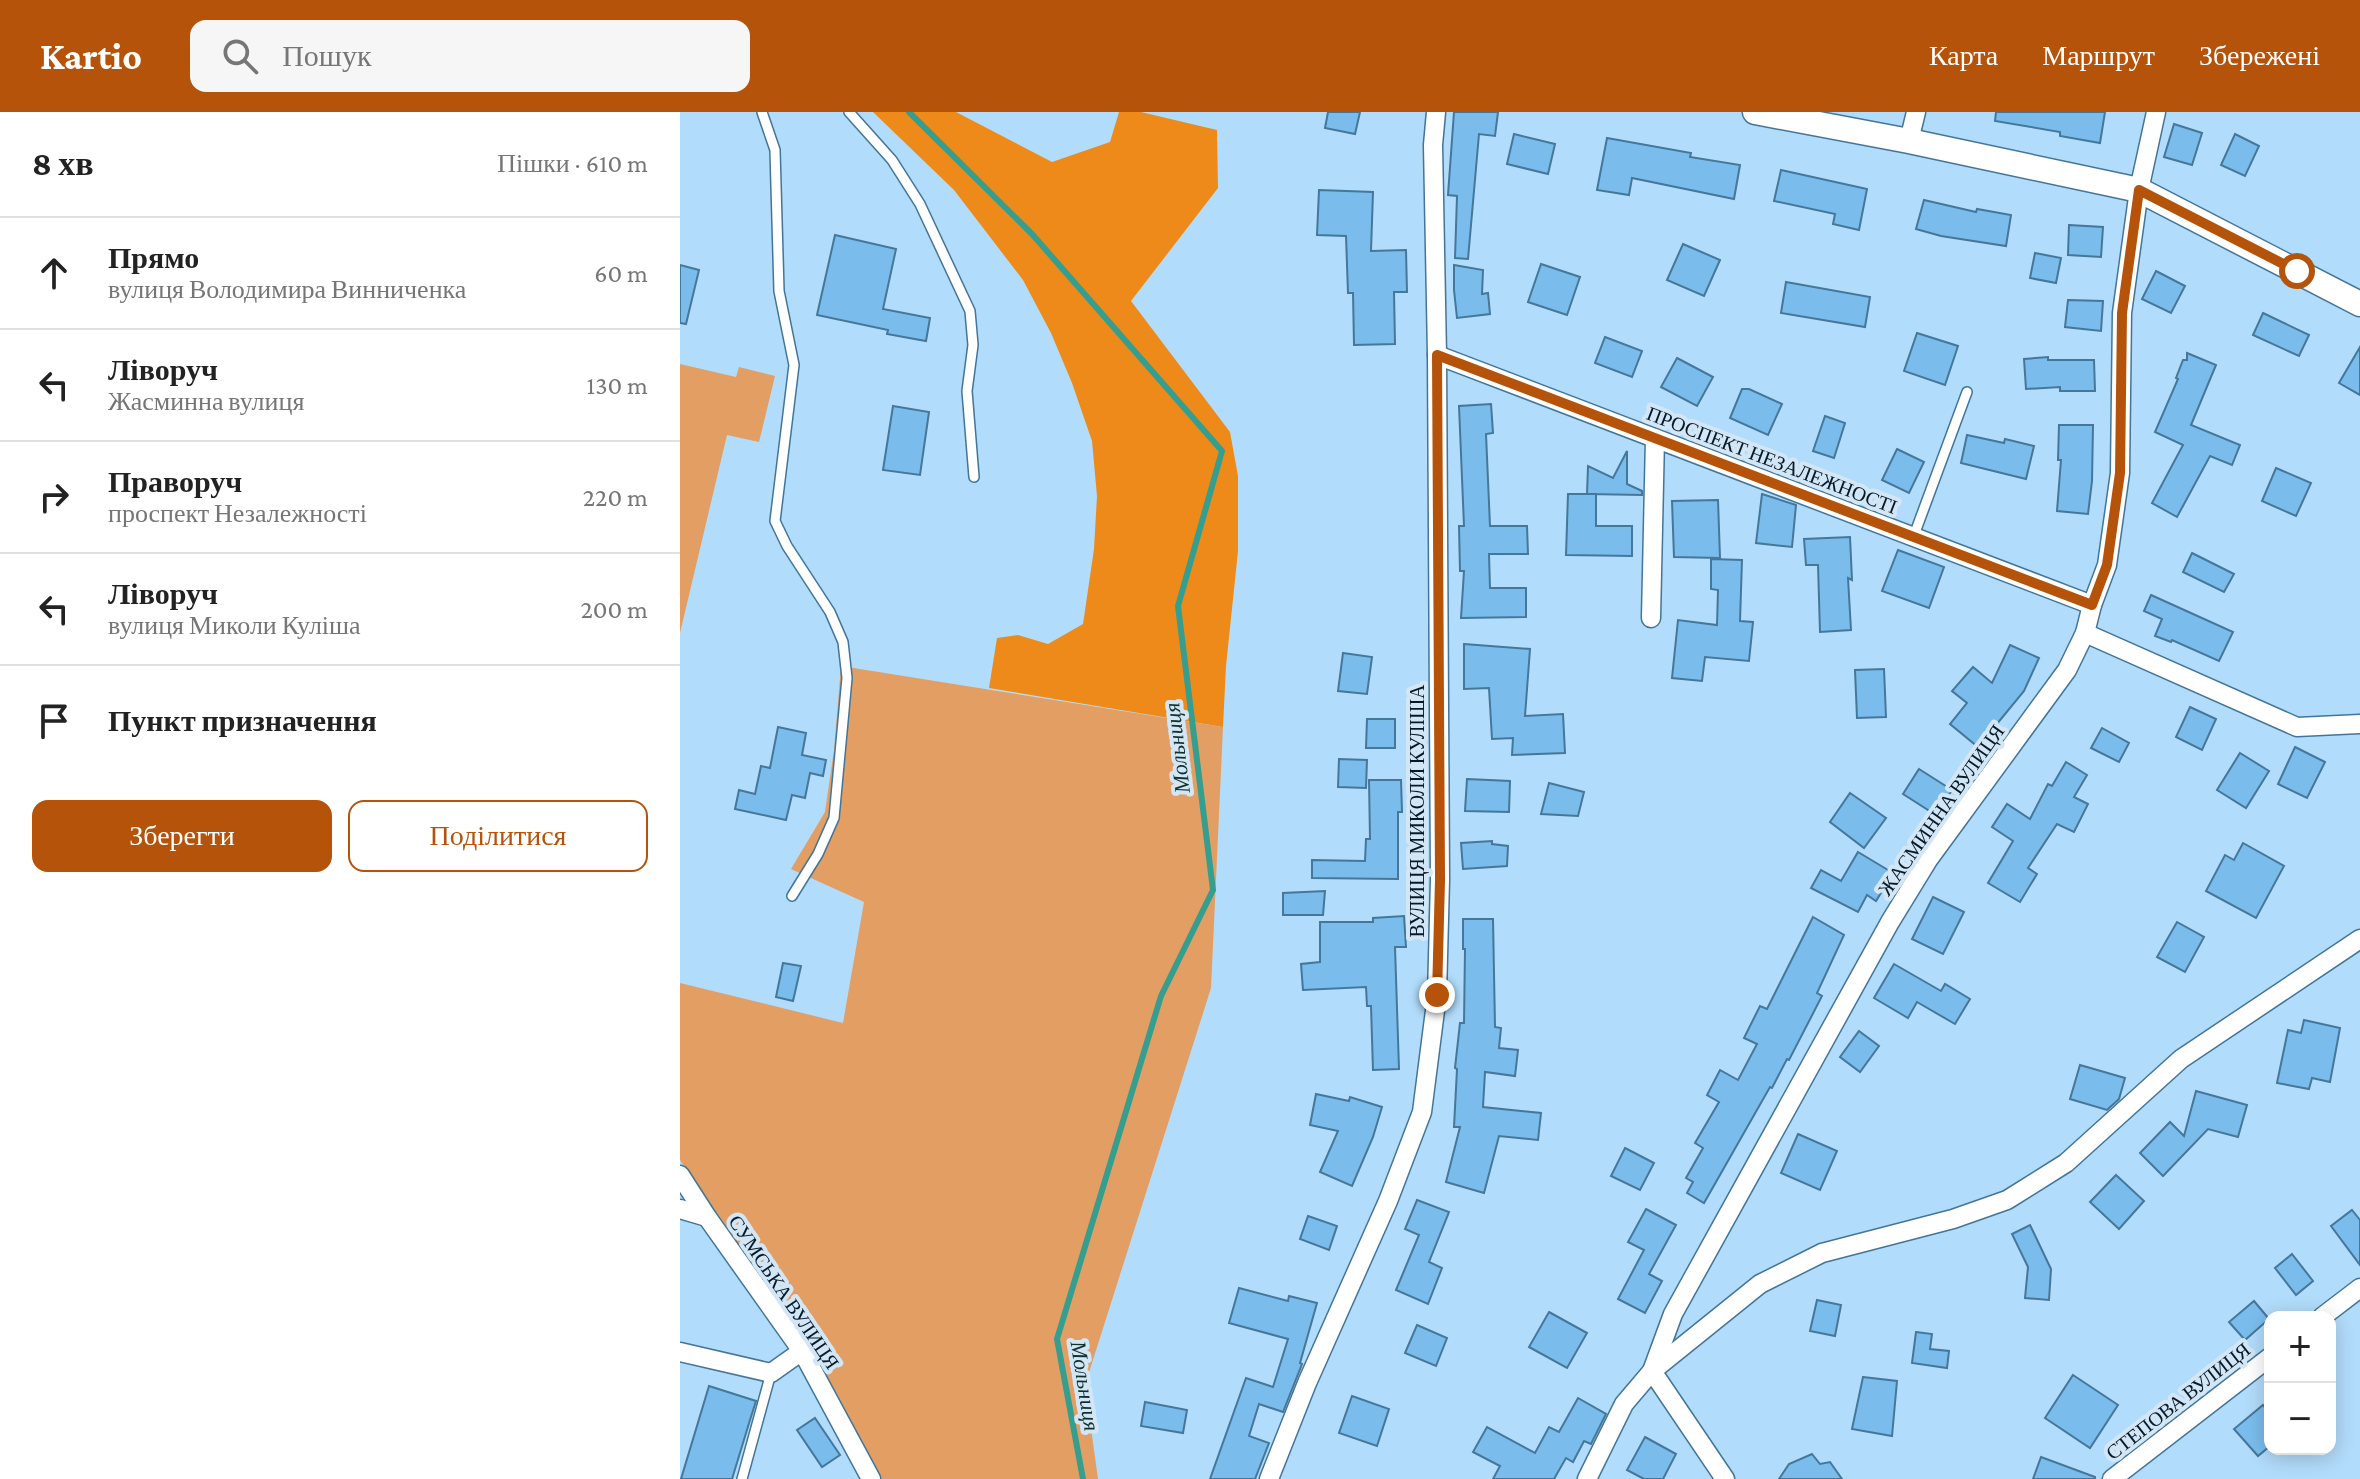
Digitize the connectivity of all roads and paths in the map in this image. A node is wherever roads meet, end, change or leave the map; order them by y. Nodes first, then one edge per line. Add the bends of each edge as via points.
1 (762, 112) edge
2 (849, 112) edge
3 (1436, 112) edge
4 (1755, 112) edge
5 (1916, 112) edge
6 (2156, 112) edge
7 (1909, 141) junction
8 (2139, 190) junction
9 (2360, 304) edge
10 (1437, 355) junction
11 (1967, 392) dead end
12 (1655, 438) junction
13 (974, 477) dead end
14 (1913, 538) junction
15 (2092, 605) junction
16 (1651, 618) dead end
17 (2085, 633) junction
18 (2360, 724) edge
19 (792, 896) dead end
20 (2360, 939) edge
21 (680, 1175) edge
22 (680, 1209) edge
23 (707, 1217) junction
24 (2360, 1288) edge
25 (2330, 1311) edge
26 (802, 1351) junction
27 (680, 1352) edge
28 (2264, 1362) edge
29 (1652, 1371) junction
30 (771, 1373) junction
31 (742, 1479) edge
32 (871, 1479) edge
33 (1269, 1479) edge
34 (1587, 1479) edge
35 (1725, 1479) edge
36 (2112, 1479) edge

1 - 19 lane via 775,150 779,291 794,365 775,521 830,612 843,642 847,678 834,818
2 - 13 lane via 892,160 920,204 970,311 973,345 967,391
3 - 10 street, ВУЛИЦЯ МИКОЛИ КУЛІША
4 - 7 main road
5 - 7 street
6 - 8 street, ЖАСМИННА ВУЛИЦЯ
7 - 8 main road
8 - 9 main road
8 - 15 street, ЖАСМИННА ВУЛИЦЯ via 2122,313 2120,473 2107,565
10 - 12 street, ПРОСПЕКТ НЕЗАЛЕЖНОСТІ
10 - 33 street, ВУЛИЦЯ МИКОЛИ КУЛІША via 1440,894 1437,995 1422,1112
11 - 14 lane
12 - 14 street, ПРОСПЕКТ НЕЗАЛЕЖНОСТІ
12 - 16 street
14 - 15 street, ПРОСПЕКТ НЕЗАЛЕЖНОСТІ
15 - 17 street, ЖАСМИННА ВУЛИЦЯ
17 - 18 street via 2297,727
17 - 29 street, ЖАСМИННА ВУЛИЦЯ via 2067,670 1928,860 1890,922 1673,1314
20 - 29 street via 2181,1059 2066,1163 2007,1200 1822,1253 1760,1284
21 - 23 street, СУМСЬКА ВУЛИЦЯ
22 - 23 street
23 - 26 street, СУМСЬКА ВУЛИЦЯ
24 - 25 street
26 - 30 street
26 - 32 street, СУМСЬКА ВУЛИЦЯ
27 - 30 street
28 - 36 street, СТЕПОВА ВУЛИЦЯ
29 - 34 street, ЖАСМИННА ВУЛИЦЯ via 1624,1404
29 - 35 street
30 - 31 lane

